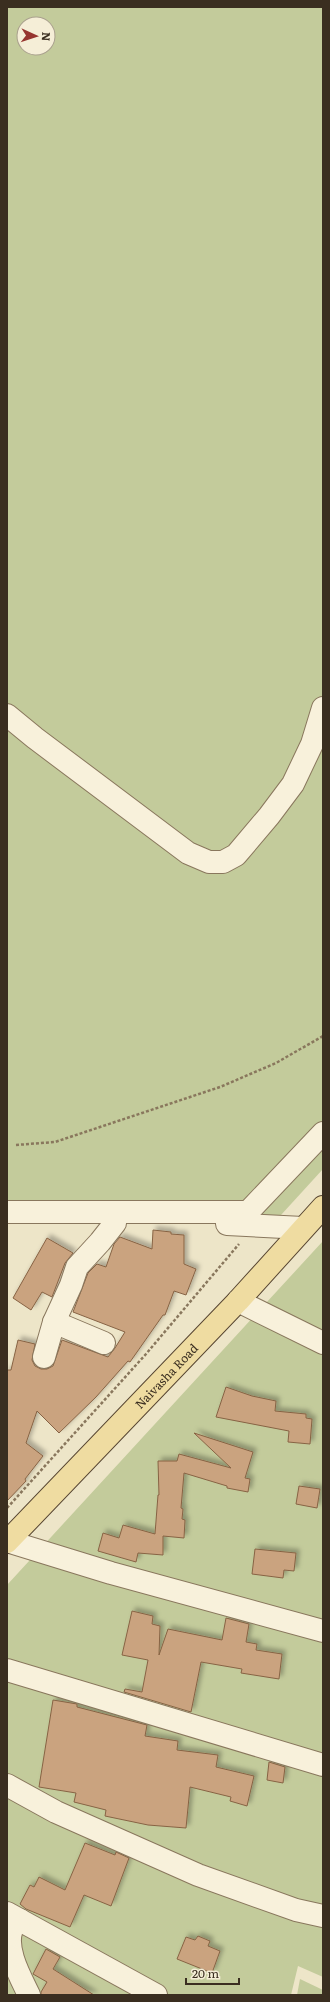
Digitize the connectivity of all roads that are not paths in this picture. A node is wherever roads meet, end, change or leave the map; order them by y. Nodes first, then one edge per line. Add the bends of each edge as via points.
1 (323, 708) edge
2 (7, 714) edge
3 (323, 1133) edge
4 (323, 1207) edge
5 (7, 1212) edge
6 (7, 1223) edge
7 (115, 1223) junction
8 (303, 1228) junction
9 (238, 1301) junction
10 (54, 1322) junction
11 (104, 1343) dead end
12 (323, 1343) edge
13 (44, 1357) dead end
14 (7, 1541) edge
15 (323, 1630) edge
16 (7, 1670) edge
17 (323, 1765) edge
18 (7, 1785) edge
19 (14, 1916) edge
20 (323, 1916) edge
21 (29, 1995) edge
22 (156, 1995) edge

1 - 2 street via 312,744 292,784 236,855 223,862 209,862 188,853
3 - 5 street via 248,1212
4 - 8 main road, Naivasha Road
6 - 7 street
7 - 8 street via 188,1222
7 - 10 street via 77,1266
8 - 9 main road, Naivasha Road
9 - 12 street
9 - 14 main road, Naivasha Road
10 - 11 street
10 - 13 street
14 - 15 street via 111,1573
16 - 17 street
18 - 20 street via 56,1812 198,1875 296,1910
19 - 21 street via 10,1939 16,1972
19 - 22 street

